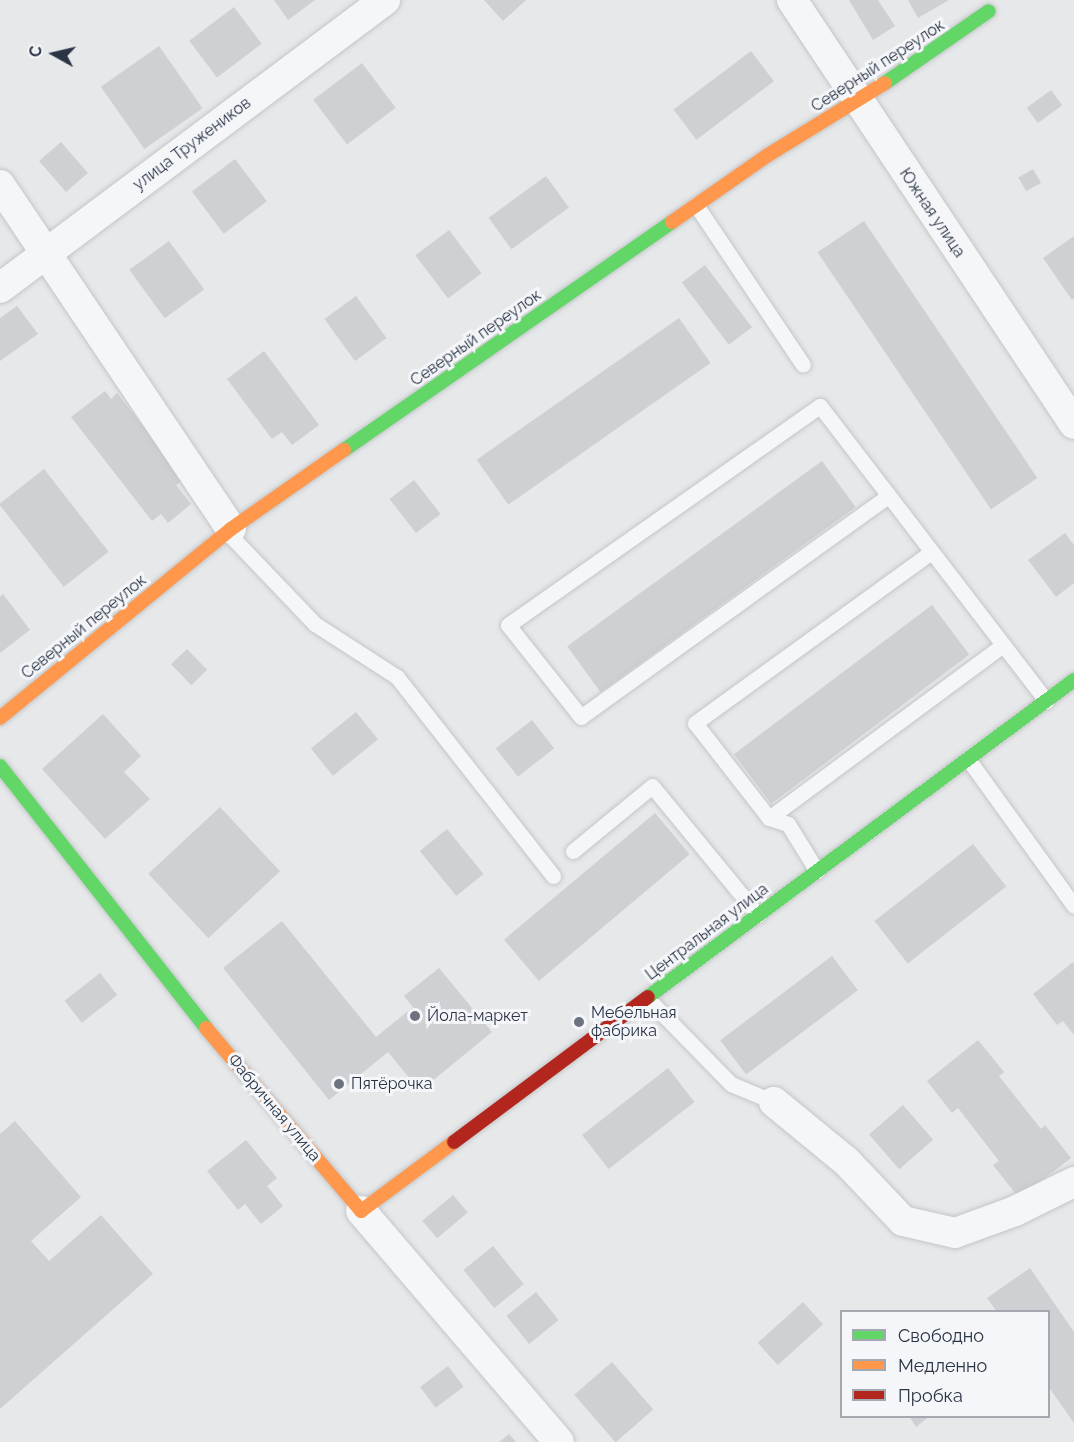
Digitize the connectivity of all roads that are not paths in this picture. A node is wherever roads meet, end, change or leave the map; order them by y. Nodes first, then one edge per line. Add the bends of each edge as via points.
1 (385, 0) edge
2 (792, 0) edge
3 (989, 12) dead end
4 (857, 102) junction
5 (0, 185) edge
6 (696, 205) junction
7 (46, 253) junction
8 (0, 288) edge
9 (803, 365) dead end
10 (1074, 424) edge
11 (888, 496) junction
12 (229, 530) junction
13 (931, 552) junction
14 (1003, 645) junction
15 (1074, 680) edge
16 (1046, 701) junction
17 (0, 717) edge
18 (968, 759) junction
19 (0, 766) edge
20 (769, 818) junction
21 (573, 851) dead end
22 (817, 871) junction
23 (553, 876) dead end
24 (1074, 906) edge
25 (758, 915) junction
26 (646, 998) junction
27 (774, 1102) joint
28 (1074, 1182) edge
29 (361, 1211) junction
30 (559, 1442) edge

1 - 7 street, улица Тружеников
2 - 4 street, Южная улица
3 - 4 street, Северный переулок
4 - 6 street, Северный переулок via 768,155
4 - 10 street, Южная улица
5 - 7 street
6 - 9 lane
6 - 12 street, Северный переулок
7 - 8 street, улица Тружеников
7 - 12 street
11 - 11 lane via 820,406 508,626 581,717
11 - 13 lane
12 - 17 street, Северный переулок
12 - 23 lane via 315,624 397,677
13 - 14 lane
13 - 20 lane via 695,723
14 - 16 lane
14 - 20 lane
15 - 16 street, Центральная улица
16 - 18 street, Центральная улица
18 - 22 street, Центральная улица
18 - 24 lane
19 - 29 street, Фабричная улица via 164,978
20 - 22 lane via 788,824
21 - 25 lane via 652,786
22 - 25 street, Центральная улица
25 - 26 street, Центральная улица
26 - 27 lane via 731,1084
26 - 29 street, Центральная улица
27 - 28 street via 847,1162 903,1221 956,1233 1015,1212
29 - 30 street, Фабричная улица

